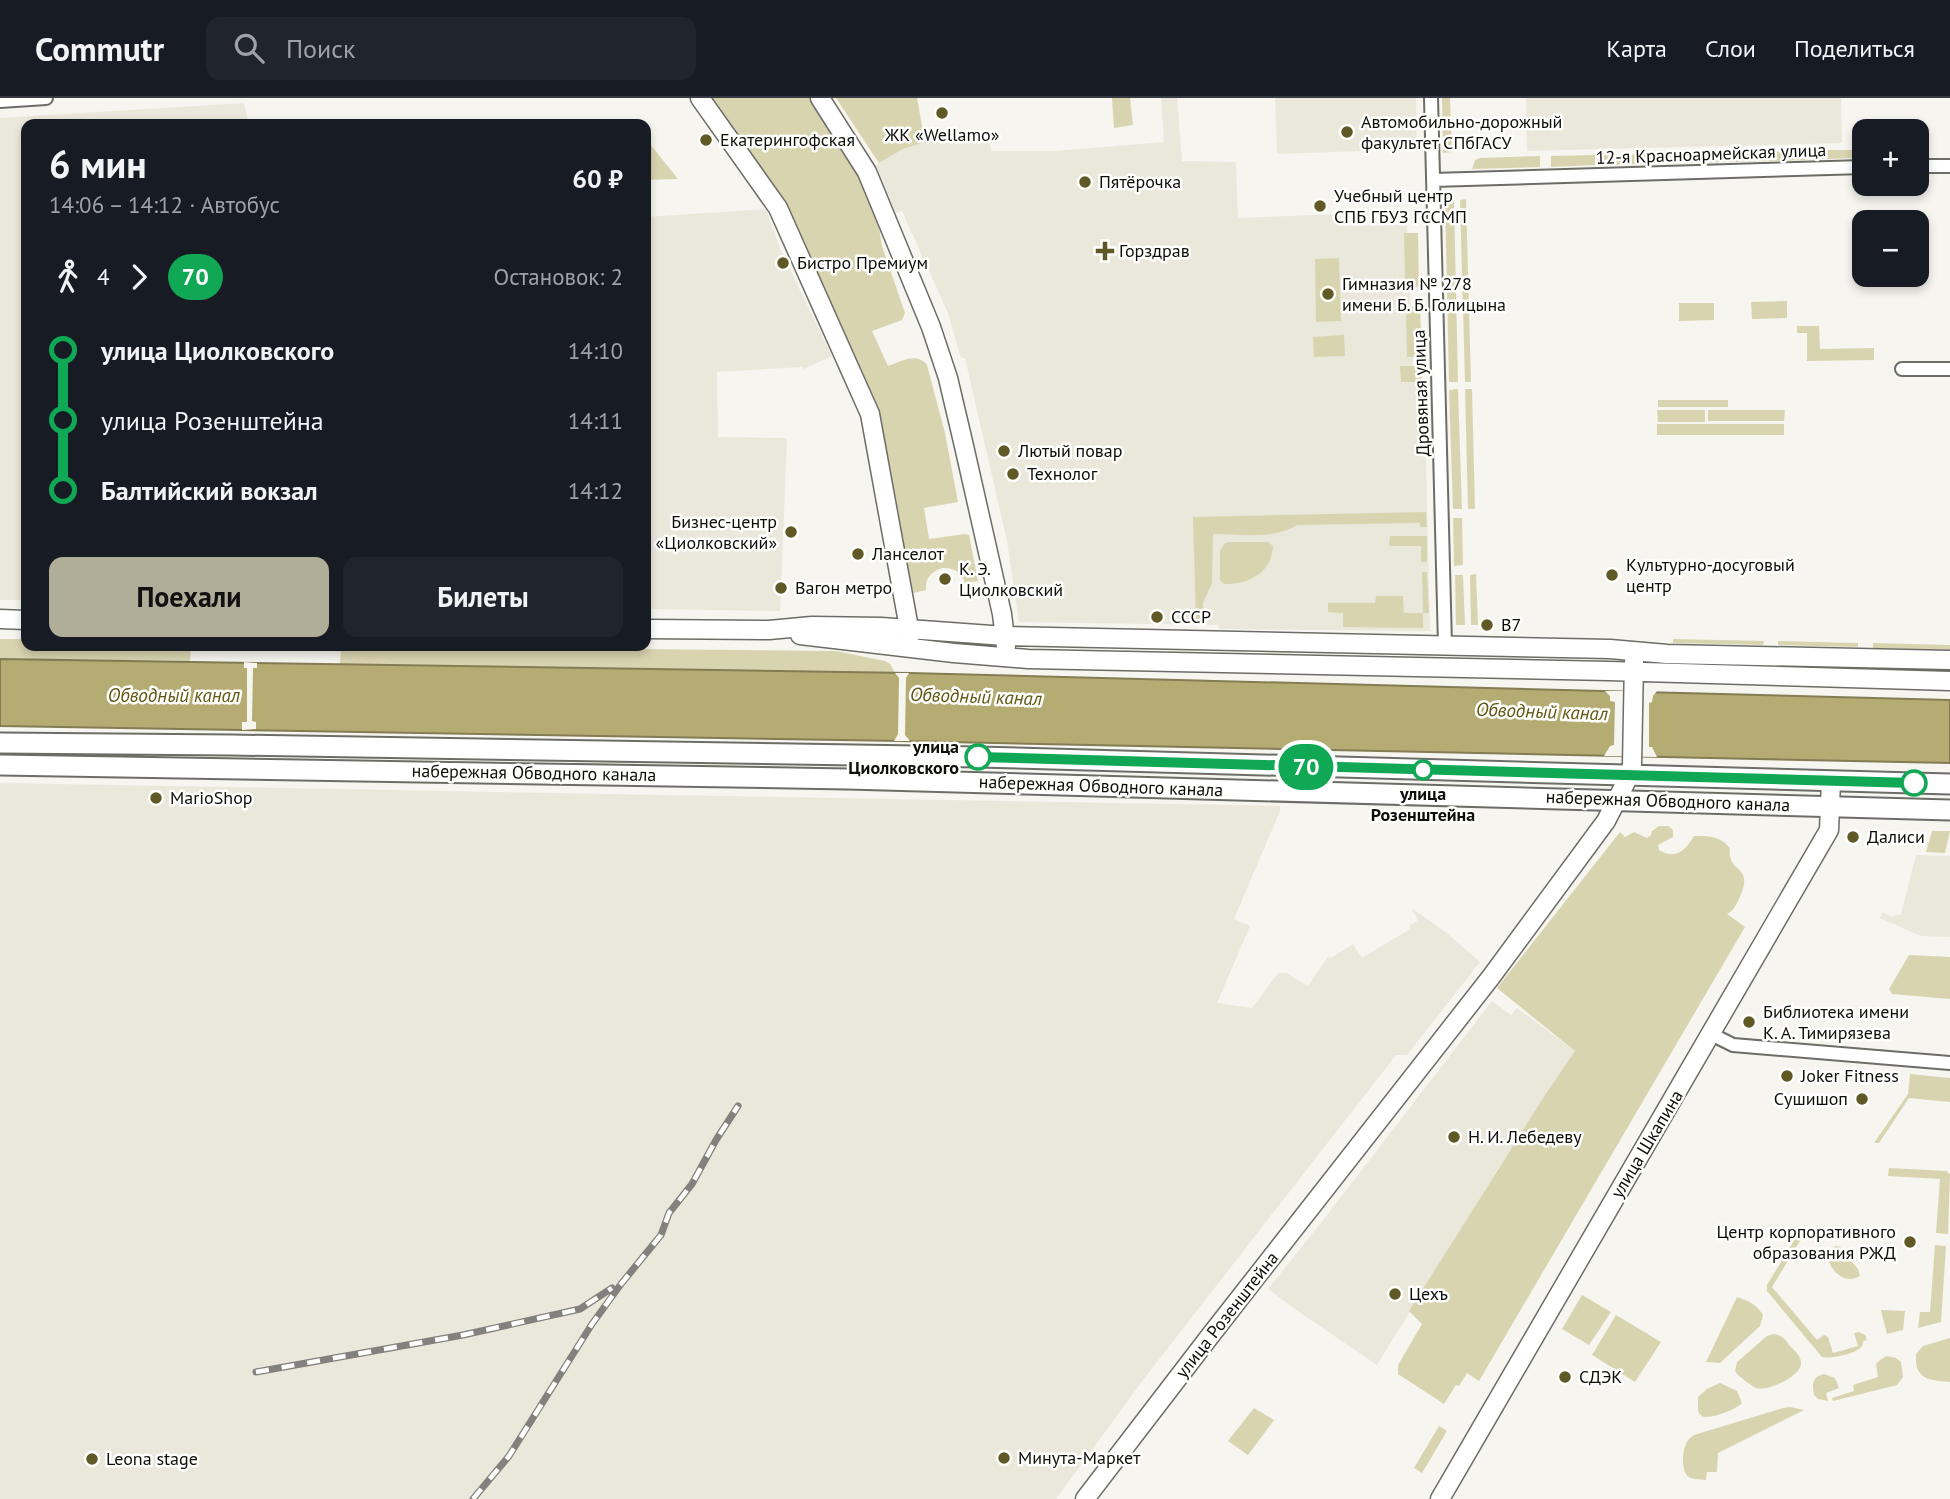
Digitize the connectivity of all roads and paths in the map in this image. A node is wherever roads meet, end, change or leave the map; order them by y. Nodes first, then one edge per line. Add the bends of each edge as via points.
1 (46, 98) edge
2 (700, 98) edge
3 (820, 98) edge
4 (1431, 98) edge
5 (0, 101) edge
6 (1929, 166) edge
7 (1950, 166) edge
8 (1852, 167) edge
9 (1433, 180) junction
10 (1902, 369) dead end
11 (1950, 369) edge
12 (0, 619) edge
13 (21, 620) edge
14 (909, 628) junction
15 (651, 629) edge
16 (769, 631) junction
17 (1005, 636) junction
18 (1445, 645) junction
19 (909, 647) junction
20 (1634, 651) junction
21 (1007, 657) junction
22 (1950, 660) edge
23 (1634, 672) junction
24 (1950, 681) edge
25 (0, 743) edge
26 (0, 765) edge
27 (1629, 776) junction
28 (1831, 781) junction
29 (1950, 784) edge
30 (1617, 800) junction
31 (1830, 805) junction
32 (1950, 810) edge
33 (1711, 1034) junction
34 (1950, 1063) edge
35 (1085, 1499) edge
36 (1440, 1499) edge

1 - 5 street
2 - 14 street via 778,208 870,414
3 - 17 street via 867,172 936,340
4 - 9 street, Дровяная улица
6 - 7 street
8 - 9 street, 12-я Красноармейская улица
9 - 18 street, Дровяная улица
10 - 11 street
12 - 13 street
14 - 16 street via 812,626
14 - 17 street
14 - 19 street
15 - 16 street
16 - 19 street
17 - 18 street
17 - 21 street
18 - 20 street
19 - 21 street
20 - 22 street
20 - 23 street, улица Розенштейна
21 - 23 street
23 - 24 street
23 - 27 street, улица Розенштейна
25 - 27 main road, набережная Обводного канала via 953,757
26 - 30 main road, набережная Обводного канала via 834,779
27 - 28 main road, набережная Обводного канала
27 - 30 street, улица Розенштейна
28 - 29 main road, набережная Обводного канала
28 - 31 street, улица Шкапина
30 - 31 main road, набережная Обводного канала
30 - 35 street, улица Розенштейна via 1484,987
31 - 32 main road, набережная Обводного канала
31 - 33 street, улица Шкапина via 1829,830
33 - 34 street via 1733,1045
33 - 36 street, улица Шкапина

